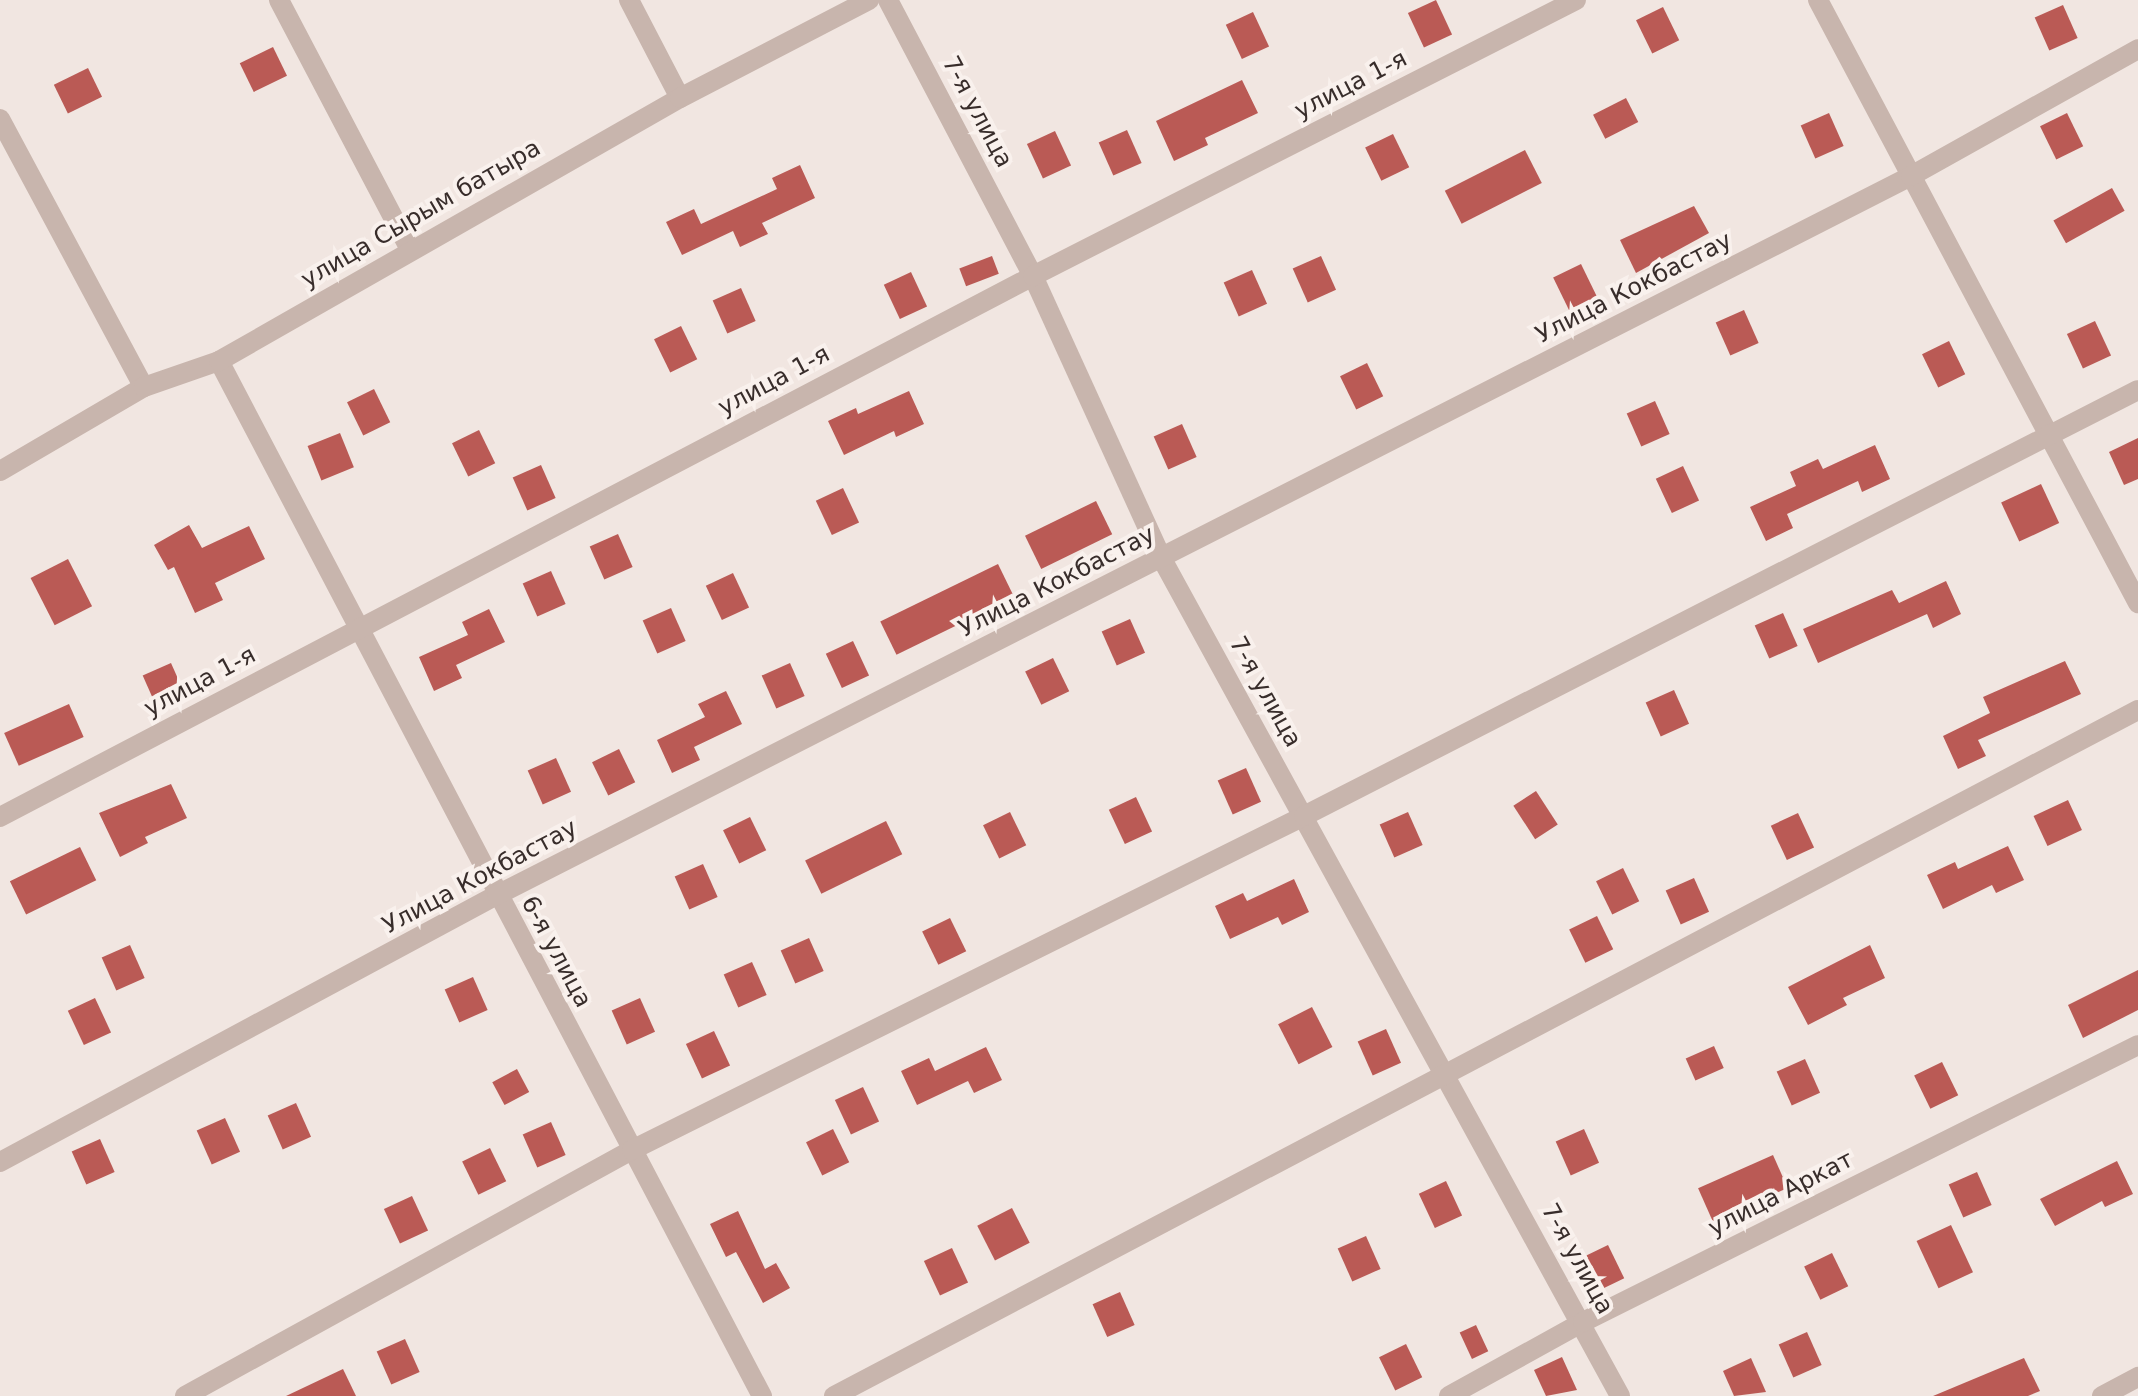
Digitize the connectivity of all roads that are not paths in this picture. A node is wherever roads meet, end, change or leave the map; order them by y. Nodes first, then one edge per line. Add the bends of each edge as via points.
1 (279, 0) edge
2 (629, 0) edge
3 (869, 0) edge
4 (888, 0) edge
5 (1576, 0) edge
6 (1818, 0) edge
7 (2138, 49) edge
8 (680, 98) junction
9 (0, 119) edge
10 (1911, 176) junction
11 (409, 248) junction
12 (1033, 276) junction
13 (219, 361) junction
14 (144, 387) junction
15 (2138, 390) edge
16 (2051, 438) junction
17 (0, 471) edge
18 (1162, 559) junction
19 (2138, 603) edge
20 (356, 629) junction
21 (2138, 710) edge
22 (1304, 816) junction
23 (0, 817) edge
24 (497, 895) junction
25 (2138, 1045) edge
26 (1444, 1071) junction
27 (632, 1150) junction
28 (0, 1162) edge
29 (1583, 1322) junction
30 (2138, 1377) edge
31 (185, 1396) edge
32 (762, 1396) edge
33 (834, 1396) edge
34 (1449, 1396) edge
35 (1620, 1396) edge
36 (2102, 1396) edge

1 - 11 street
2 - 8 street
3 - 8 street, улица Сырым батыра
4 - 12 street, 7-я улица
5 - 12 street, улица 1-я
6 - 10 street
7 - 10 street, Улица Кокбастау
8 - 11 street, улица Сырым батыра
9 - 14 street
10 - 16 street
10 - 18 street, Улица Кокбастау
11 - 13 street, улица Сырым батыра
12 - 18 street, 7-я улица
12 - 20 street, улица 1-я
13 - 14 street, улица Сырым батыра
13 - 20 street, 6-я улица
14 - 17 street, улица Сырым батыра
15 - 16 street
16 - 19 street
16 - 22 street
18 - 22 street, 7-я улица
18 - 24 street, Улица Кокбастау
20 - 23 street, улица 1-я
20 - 24 street, 6-я улица
21 - 26 street
22 - 26 street, 7-я улица
22 - 27 street
24 - 27 street, 6-я улица
24 - 28 street, Улица Кокбастау
25 - 29 street, улица Аркат
26 - 29 street, 7-я улица
26 - 33 street
27 - 31 street
27 - 32 street, 6-я улица
29 - 34 street, улица Аркат
29 - 35 street, 7-я улица
30 - 36 street

